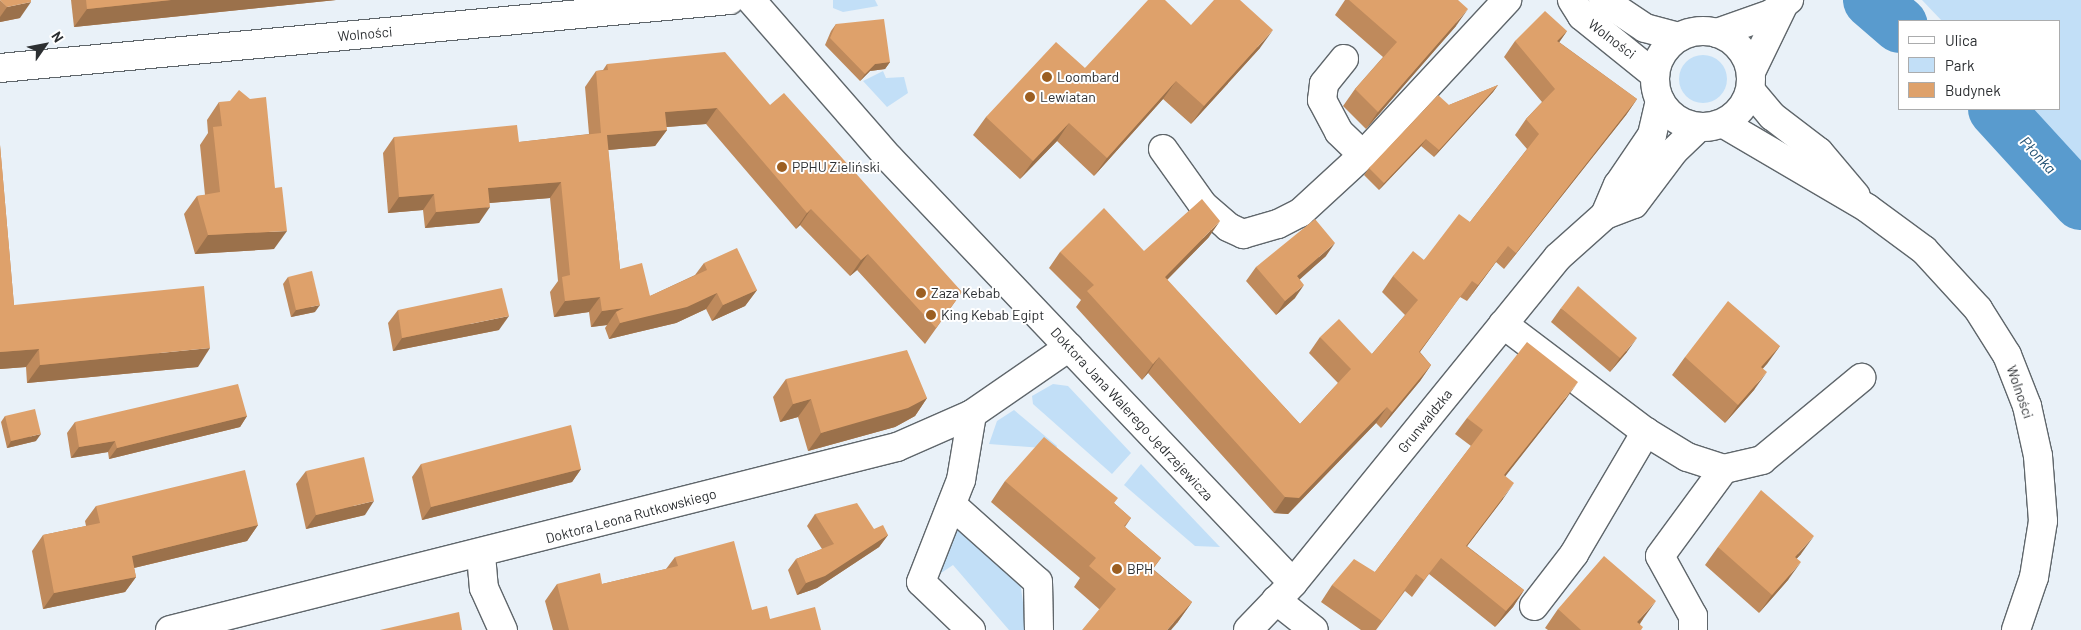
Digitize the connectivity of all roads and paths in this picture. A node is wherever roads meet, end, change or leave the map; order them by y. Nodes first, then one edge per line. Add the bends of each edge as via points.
1 (730, 0) edge
2 (751, 0) edge
3 (1507, 0) edge
4 (1572, 0) edge
5 (1603, 0) edge
6 (1786, 4) edge
7 (1717, 33) junction
8 (1679, 38) junction
9 (1344, 59) dead end
10 (0, 68) edge
11 (1751, 82) junction
12 (1658, 88) junction
13 (1711, 126) junction
14 (1163, 149) dead end
15 (1363, 155) junction
16 (1867, 208) junction
17 (1605, 215) junction
18 (1503, 324) junction
19 (1068, 347) junction
20 (1861, 378) dead end
21 (972, 414) junction
22 (1646, 432) junction
23 (1724, 469) junction
24 (952, 505) junction
25 (481, 556) junction
26 (1284, 591) junction
27 (1534, 606) dead end
28 (170, 630) edge
29 (503, 630) edge
30 (971, 630) edge
31 (1038, 630) edge
32 (1248, 630) edge
33 (1314, 630) edge
34 (1693, 630) edge
35 (2016, 630) edge

1 - 10 street, Wolności
2 - 19 street, Doktora Jana Walerego Jędrzejewicza via 889,158
3 - 15 street
4 - 12 street, Wolności via 1582,16
5 - 8 street, Wolności via 1645,28
6 - 7 street
6 - 11 street
7 - 8 street via 1691,32
7 - 11 street via 1740,47
8 - 12 street via 1662,53
9 - 15 street via 1324,84 1322,100 1339,132
11 - 13 street via 1741,110
11 - 16 street, Wolności via 1772,116 1819,152
12 - 13 street via 1669,114
12 - 17 street, Grunwaldzka via 1652,135 1618,185
13 - 16 street, Wolności
13 - 17 street, Grunwaldzka via 1674,151 1634,204
14 - 15 street via 1203,205 1228,227 1243,234 1261,232 1300,213
16 - 35 street, Wolności via 1924,250 1956,281 2006,355 2027,406 2038,456 2043,520 2034,577
17 - 18 street, Grunwaldzka via 1558,257
18 - 22 street
18 - 26 street, Grunwaldzka
19 - 21 street, Doktora Leona Rutkowskiego
19 - 26 street, Doktora Jana Walerego Jędrzejewicza
20 - 23 street via 1762,460
21 - 24 street via 970,443
21 - 25 street, Doktora Leona Rutkowskiego via 897,448
22 - 23 street via 1687,457
22 - 27 street via 1574,554
23 - 34 street via 1660,556 1693,616
24 - 30 street via 921,582
24 - 31 street via 1038,582
25 - 28 street, Doktora Leona Rutkowskiego
25 - 29 street via 484,588
26 - 32 street, Grunwaldzka
26 - 33 street, Doktora Jana Walerego Jędrzejewicza

